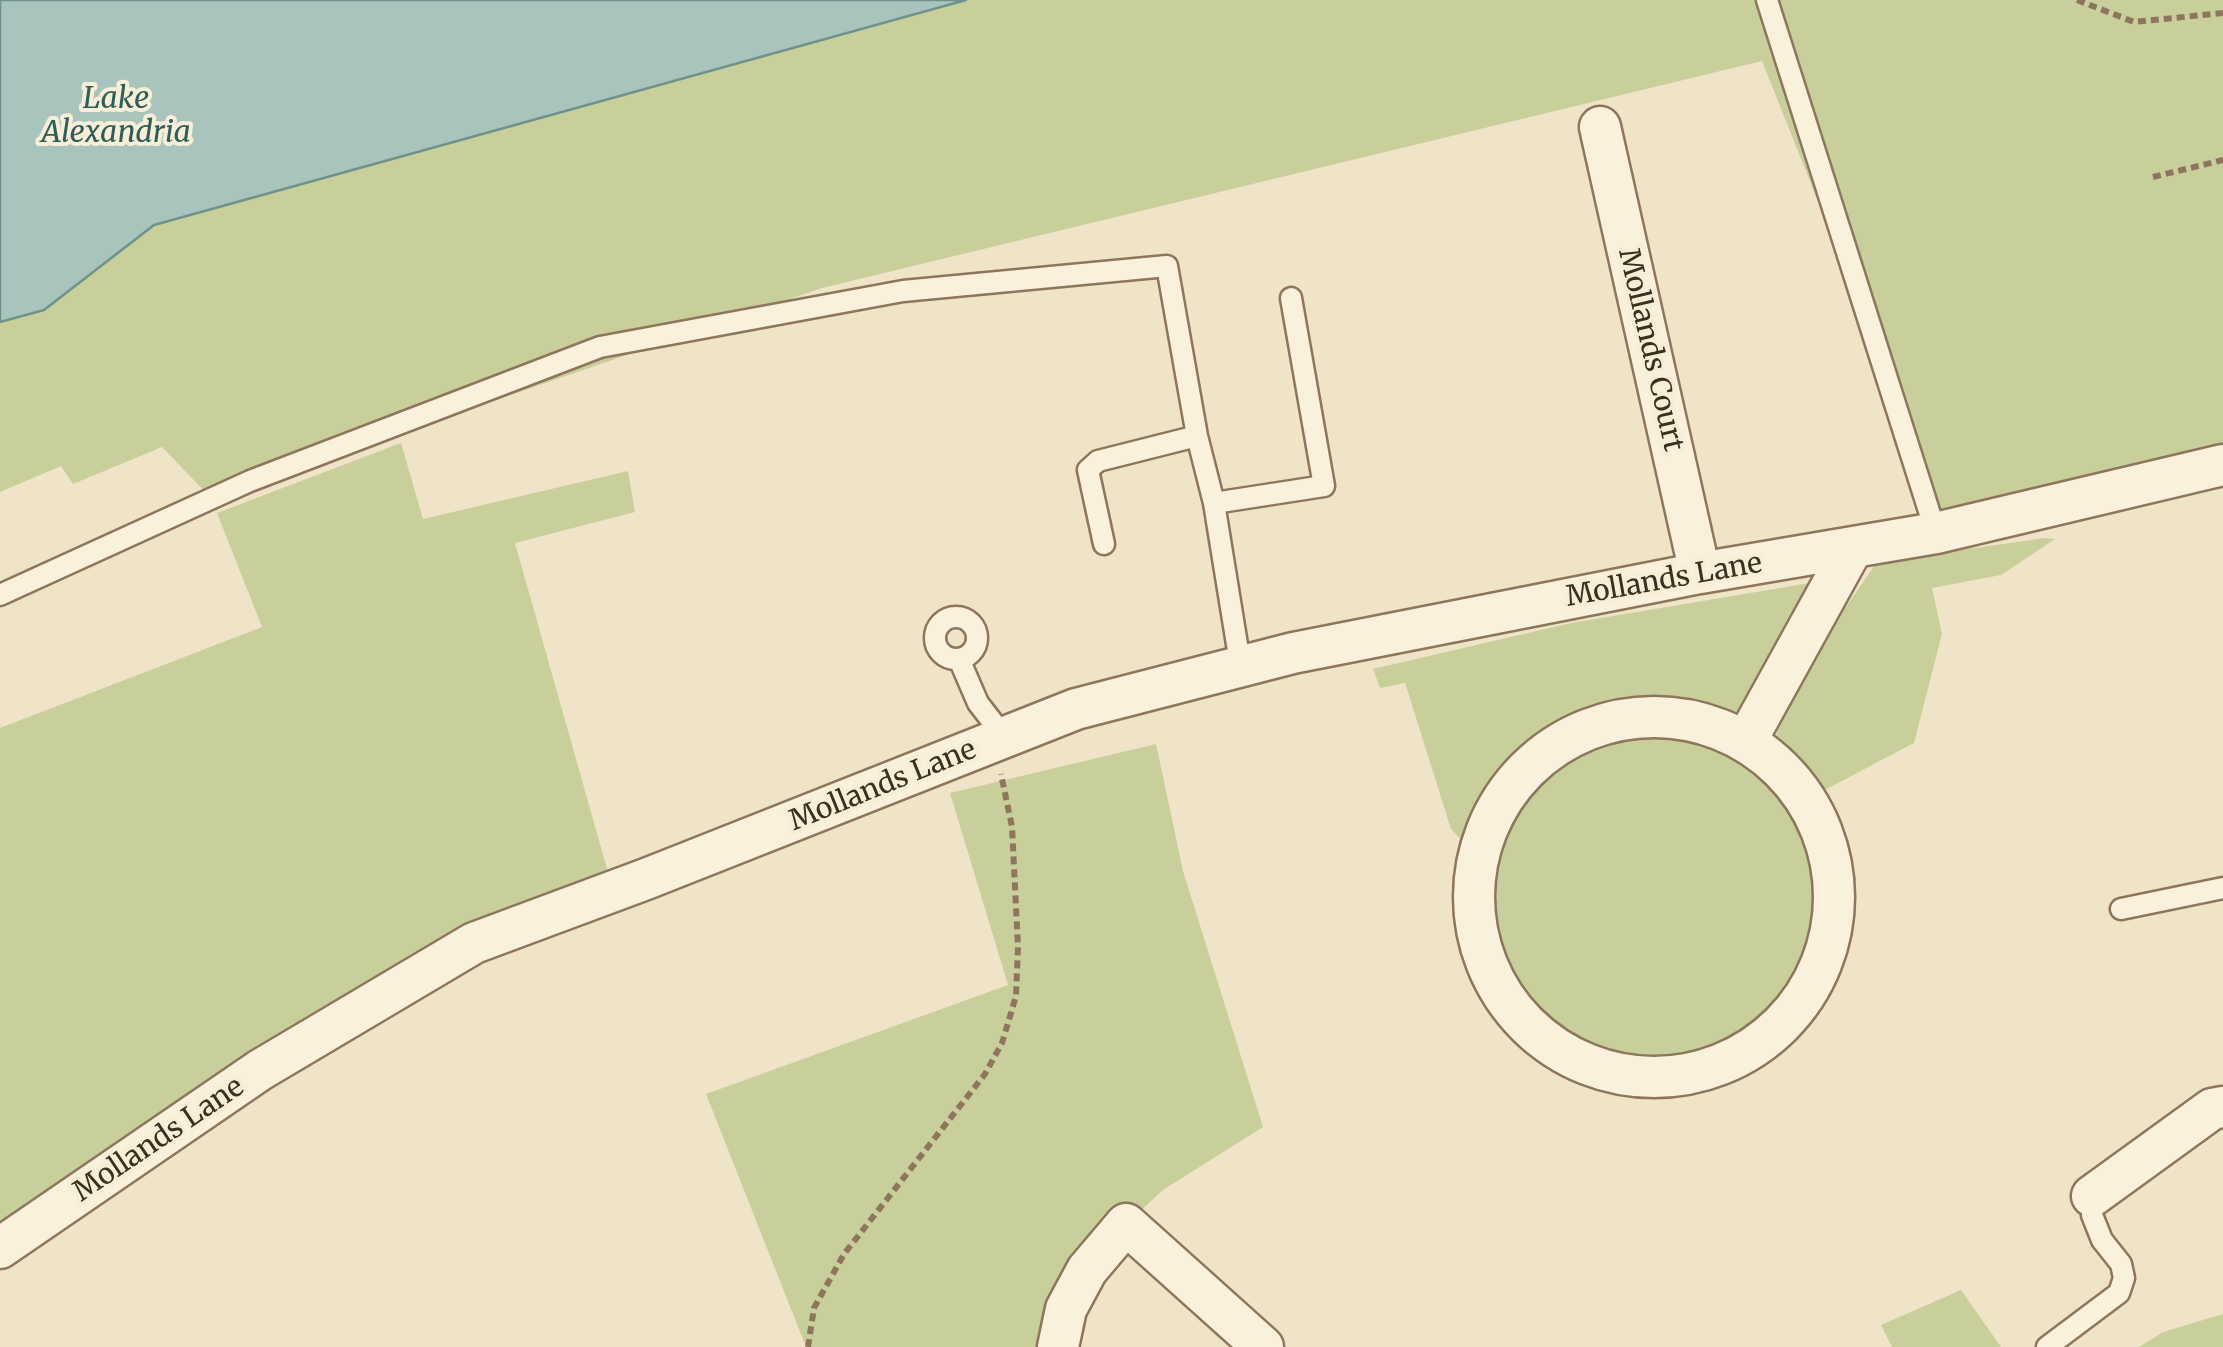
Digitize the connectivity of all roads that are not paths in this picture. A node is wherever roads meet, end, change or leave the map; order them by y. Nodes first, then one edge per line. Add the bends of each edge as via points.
1 (1767, 0) edge
2 (1600, 127) dead end
3 (1291, 298) dead end
4 (1197, 436) junction
5 (2223, 465) edge
6 (1214, 504) junction
7 (1936, 533) junction
8 (1104, 544) dead end
9 (1854, 548) junction
10 (1700, 573) junction
11 (0, 594) edge
12 (959, 659) dead end
13 (1241, 669) junction
14 (998, 741) junction
15 (1746, 742) junction
16 (2223, 888) edge
17 (2121, 909) dead end
18 (2223, 1107) edge
19 (2092, 1196) joint
20 (0, 1248) edge
21 (1058, 1347) edge
22 (1263, 1347) edge
23 (2047, 1347) edge

1 - 7 lane
2 - 10 street, Mollands Court
3 - 6 lane via 1324,486
4 - 6 lane
4 - 8 lane via 1098,461 1088,470
4 - 11 lane via 1166,266 903,291 600,347 250,482
5 - 7 street, Mollands Lane
6 - 13 lane
7 - 9 street, Mollands Lane
9 - 10 street, Mollands Lane
9 - 15 street
10 - 13 street, Mollands Lane via 1293,653
12 - 14 lane
13 - 14 street, Mollands Lane via 1076,709
14 - 20 street, Mollands Lane via 474,942 260,1070
15 - 15 street via 1796,786 1828,846 1834,912 1815,978 1774,1031 1716,1066 1650,1077 1579,1061 1517,1014 1480,946 1475,870 1494,814 1529,767 1595,726 1672,718
16 - 17 lane
18 - 19 street
19 - 23 lane via 2092,1215 2124,1278 2119,1293
21 - 22 street via 1066,1309 1086,1270 1126,1224

